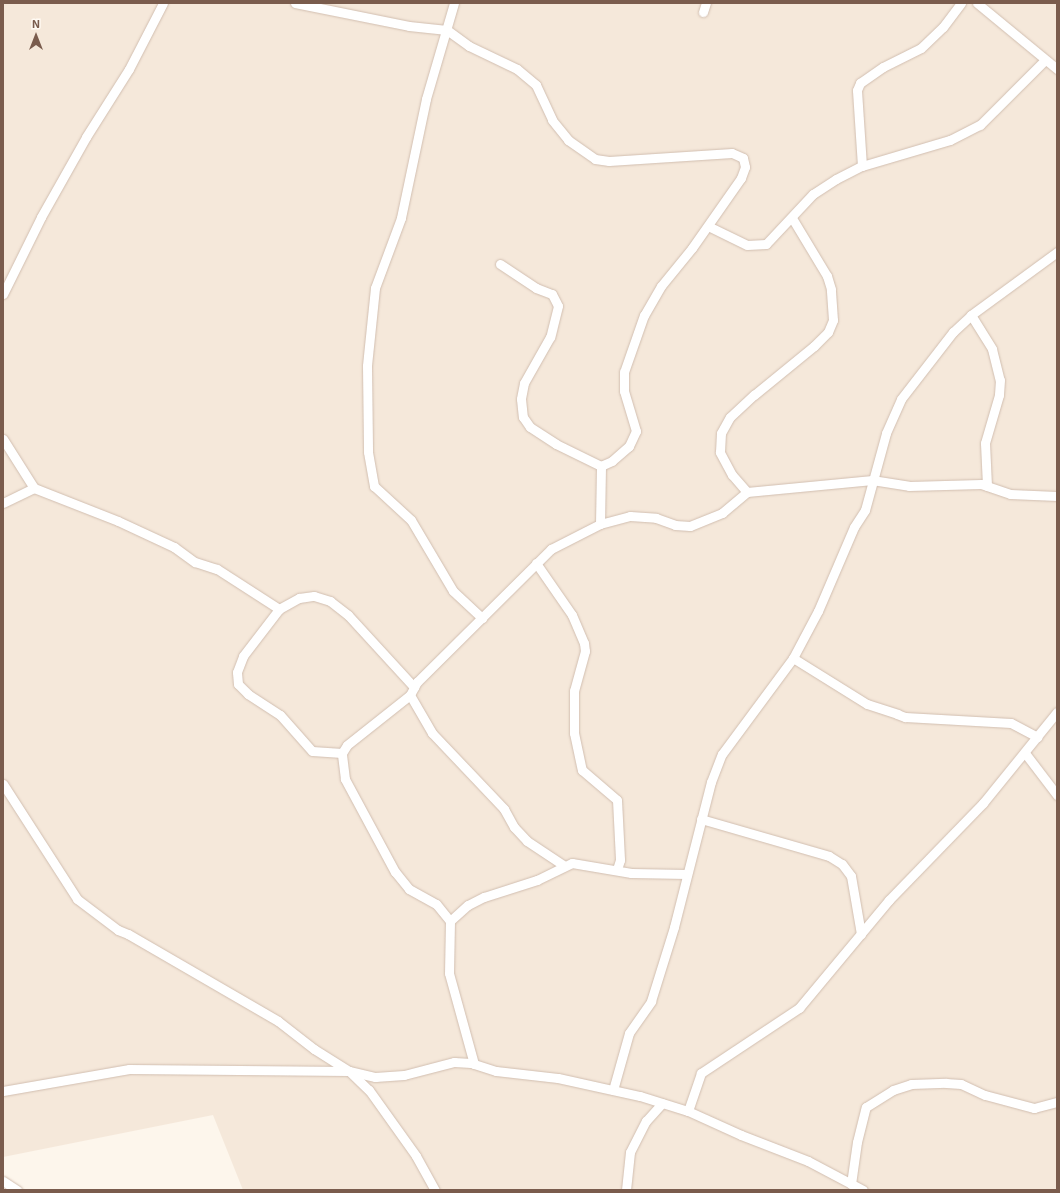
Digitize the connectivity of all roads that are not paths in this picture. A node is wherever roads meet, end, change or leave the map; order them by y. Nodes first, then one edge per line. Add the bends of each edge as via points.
1 (163, 3) edge
2 (295, 3) edge
3 (454, 3) edge
4 (961, 3) edge
5 (977, 3) edge
6 (447, 30) junction
7 (1044, 60) junction
8 (1057, 69) edge
9 (862, 166) junction
10 (792, 218) junction
11 (708, 226) junction
12 (1057, 252) edge
13 (500, 264) dead end
14 (3, 294) edge
15 (971, 315) junction
16 (3, 439) edge
17 (601, 466) junction
18 (872, 480) junction
19 (987, 486) junction
20 (34, 488) junction
21 (747, 492) junction
22 (1057, 496) edge
23 (3, 503) edge
24 (600, 524) junction
25 (536, 563) junction
26 (279, 609) junction
27 (482, 618) junction
28 (793, 658) junction
29 (412, 691) junction
30 (1057, 712) edge
31 (1037, 736) junction
32 (342, 753) junction
33 (1025, 753) junction
34 (3, 784) edge
35 (1057, 795) edge
36 (701, 819) junction
37 (563, 865) junction
38 (617, 869) junction
39 (687, 874) junction
40 (450, 921) junction
41 (861, 934) junction
42 (474, 1064) junction
43 (349, 1071) junction
44 (613, 1090) junction
45 (3, 1091) edge
46 (1057, 1102) edge
47 (662, 1103) junction
48 (688, 1110) junction
49 (3, 1181) edge
50 (851, 1184) junction
51 (17, 1190) edge
52 (435, 1190) edge
53 (626, 1190) edge
54 (863, 1190) edge

1 - 14 street via 129,69 86,137 45,210
2 - 6 street via 409,26
3 - 6 street
4 - 9 street via 943,27 921,48 883,67 860,83 857,90
5 - 7 street via 998,18
6 - 11 street via 469,46 517,69 536,85 556,125 568,140 595,159 610,161 732,153 744,158 745,167 741,178
6 - 27 street via 436,56 401,218 382,263 375,288 367,366 368,452 374,486 411,520 453,591
7 - 8 street
7 - 9 street via 980,125 950,140
9 - 10 street via 813,194
10 - 11 street via 774,238 760,246 747,245
10 - 21 street via 827,276 832,294 833,320 828,332 814,346 730,417 721,432 720,452 732,475
11 - 17 street via 661,286 644,315 624,372 624,391 636,431 629,446 612,461
12 - 15 street
13 - 17 street via 536,288 552,294 558,306 550,337 524,383 521,399 523,417 530,428
15 - 18 street via 953,332 906,390 886,433
15 - 19 street via 992,349 1000,380 999,394 985,443
16 - 20 street
17 - 24 street
18 - 19 street via 909,486 964,483
18 - 21 street
18 - 28 street via 865,510 854,526 818,611
19 - 22 street via 1010,494
20 - 23 street
20 - 26 street via 118,521 174,547 195,562 217,569
21 - 24 street via 722,513 690,526 675,525 656,518 630,516
24 - 25 street via 552,549
25 - 27 street
25 - 38 street via 572,615 584,642 574,691 574,733 582,770 617,800 620,860
26 - 29 street via 299,598 314,596 330,601 348,615
26 - 32 street via 243,656 237,672 238,684 248,694 280,715 312,751
27 - 29 street
28 - 31 street via 867,704 905,717 1012,723
28 - 36 street via 722,754
29 - 32 street via 347,745
29 - 37 street via 432,733 504,809 514,827 527,841
30 - 31 street
31 - 33 street
32 - 40 street via 341,765 345,779 401,882 436,904
33 - 35 street
33 - 41 street via 983,803 889,900
34 - 43 street via 77,899 118,930 278,1021 314,1049
36 - 39 street
36 - 41 street via 729,825 829,856 842,864 852,876
37 - 38 street via 581,863
37 - 40 street via 537,880 484,897 468,905
38 - 39 street via 631,873
39 - 44 street via 651,1001 629,1033
40 - 42 street via 449,973
41 - 48 street via 799,1008 701,1073
42 - 43 street via 454,1062 404,1075 375,1077
42 - 44 street via 496,1071 558,1078
43 - 45 street via 129,1069
43 - 52 street via 374,1096 416,1156
44 - 47 street
46 - 50 street via 1034,1108 985,1095 961,1084 911,1084 893,1090 866,1107 857,1142
47 - 48 street
47 - 53 street via 646,1121 630,1152
48 - 50 street via 741,1135 808,1161
49 - 51 street
50 - 54 street

